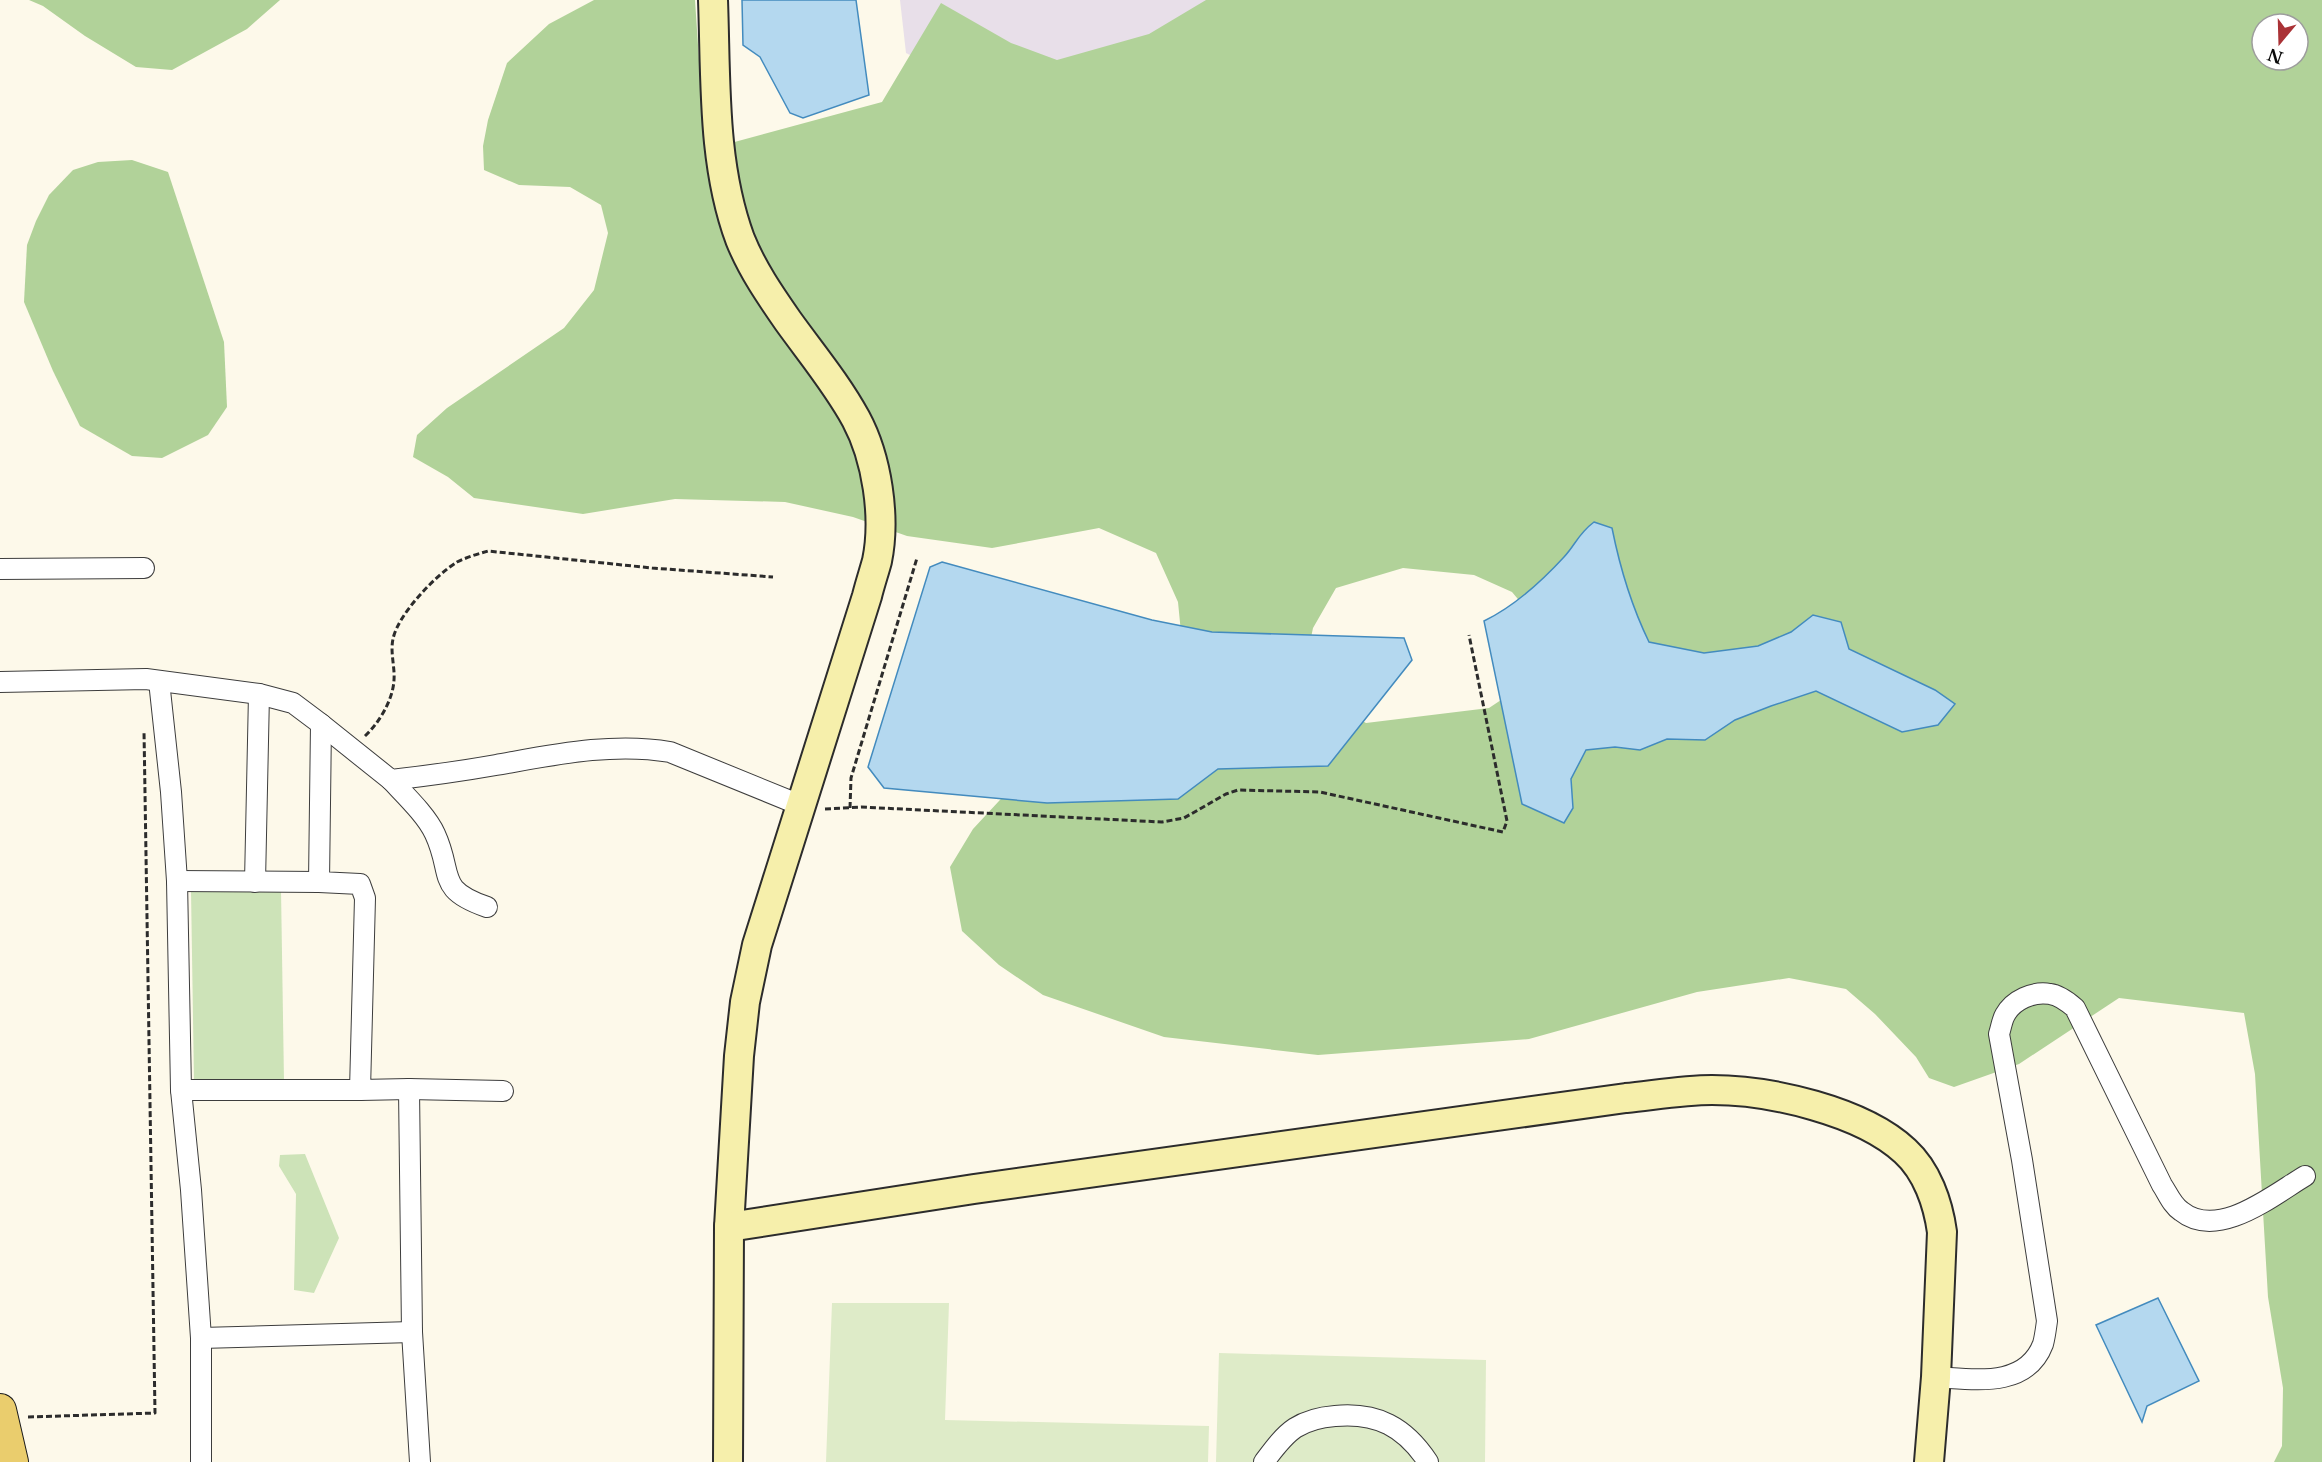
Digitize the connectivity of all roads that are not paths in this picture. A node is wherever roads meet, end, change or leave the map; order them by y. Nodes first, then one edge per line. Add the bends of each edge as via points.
1 (713, 0) edge
2 (144, 568) dead end
3 (0, 569) edge
4 (159, 681) junction
5 (0, 682) edge
6 (259, 694) junction
7 (321, 724) junction
8 (391, 780) junction
9 (800, 805) junction
10 (177, 881) junction
11 (255, 882) junction
12 (319, 882) junction
13 (487, 907) dead end
14 (409, 1089) junction
15 (181, 1090) junction
16 (360, 1090) junction
17 (503, 1091) dead end
18 (2305, 1176) dead end
19 (729, 1227) junction
20 (412, 1332) junction
21 (201, 1338) junction
22 (1935, 1377) junction
23 (1, 1415) edge
24 (12, 1462) edge
25 (201, 1462) edge
26 (420, 1462) edge
27 (728, 1462) edge
28 (1264, 1462) edge
29 (1428, 1462) edge
30 (1929, 1462) edge

1 - 9 street via 719,145 728,205 758,279 856,419 876,473 877,559
2 - 3 street
4 - 5 street
4 - 6 street
4 - 10 street
6 - 7 street via 293,704
6 - 11 street
7 - 8 street
7 - 12 street
8 - 9 street via 567,751 652,748
8 - 13 street via 435,833 452,889
9 - 19 street via 757,945 745,1002
10 - 11 street
10 - 15 street
11 - 12 street
12 - 16 street via 360,884 365,898
14 - 16 street
14 - 17 street
14 - 20 street
15 - 16 street
15 - 21 street
18 - 22 street via 2232,1219 2212,1222 2181,1212 2162,1185 2075,1008 2050,993 2031,994 2013,1004 2004,1016 1999,1034 2047,1321 2043,1344 2032,1363 2012,1376
19 - 22 street via 1614,1099 1713,1090 1760,1094 1798,1101 1877,1130 1905,1151 1921,1171 1939,1211 1942,1232
19 - 27 street
20 - 21 street
20 - 26 street
21 - 25 street
22 - 30 street
23 - 24 main road
28 - 29 street via 1295,1428 1322,1417 1354,1414 1379,1420 1400,1431

